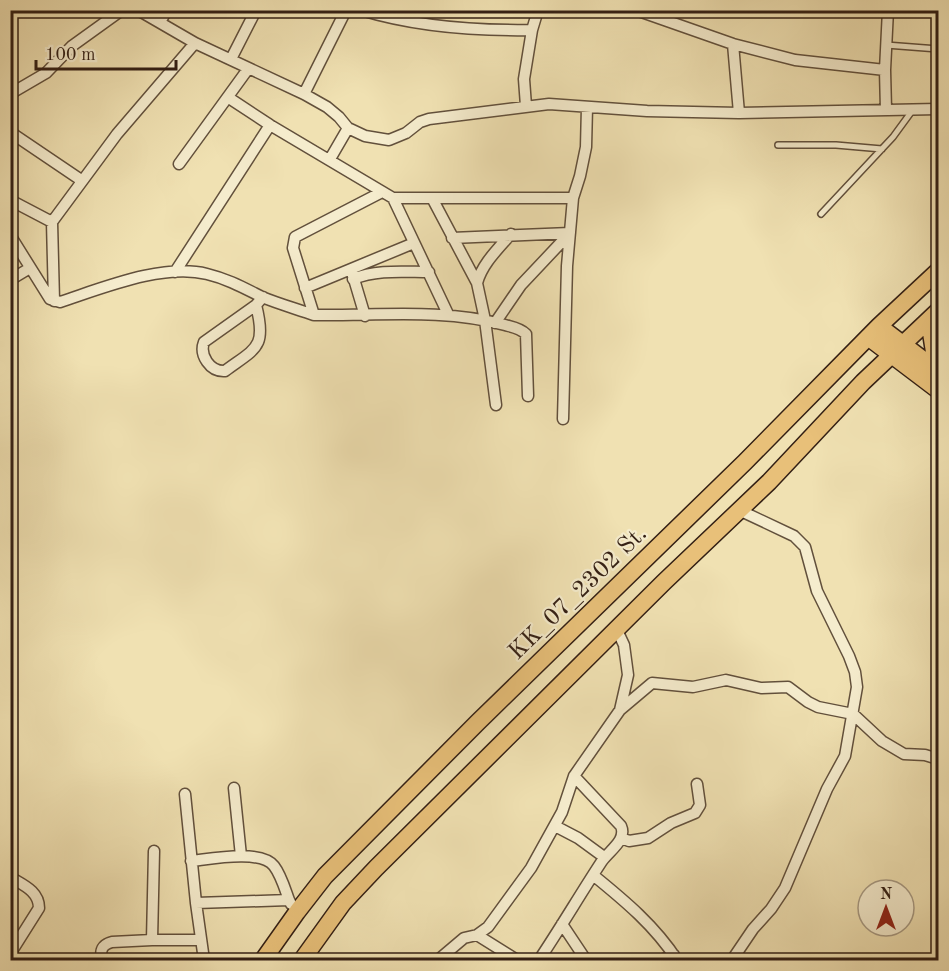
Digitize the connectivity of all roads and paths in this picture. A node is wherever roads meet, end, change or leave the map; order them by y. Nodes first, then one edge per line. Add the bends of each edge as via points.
1 (122, 10) edge
2 (138, 10) edge
3 (167, 10) edge
4 (256, 10) edge
5 (346, 10) edge
6 (361, 10) edge
7 (538, 10) edge
8 (636, 10) edge
9 (888, 10) edge
10 (160, 22) junction
11 (532, 30) junction
12 (195, 43) junction
13 (733, 44) junction
14 (886, 45) junction
15 (939, 49) edge
16 (231, 59) junction
17 (248, 69) junction
18 (885, 70) junction
19 (10, 94) edge
20 (304, 94) junction
21 (229, 98) junction
22 (526, 106) junction
23 (587, 107) junction
24 (913, 109) junction
25 (939, 109) edge
26 (886, 110) junction
27 (739, 113) junction
28 (270, 125) junction
29 (348, 128) junction
30 (10, 132) edge
31 (778, 145) dead end
32 (882, 148) junction
33 (330, 159) junction
34 (179, 165) dead end
35 (81, 180) junction
36 (382, 192) junction
37 (393, 198) junction
38 (432, 198) junction
39 (573, 198) junction
40 (10, 200) edge
41 (821, 214) dead end
42 (52, 222) junction
43 (570, 233) junction
44 (511, 234) junction
45 (10, 235) edge
46 (452, 238) junction
47 (414, 243) junction
48 (30, 268) junction
49 (939, 271) edge
50 (175, 272) junction
51 (429, 272) junction
52 (352, 274) junction
53 (10, 280) edge
54 (477, 283) junction
55 (305, 288) junction
56 (54, 301) junction
57 (259, 301) junction
58 (448, 314) junction
59 (314, 315) junction
60 (934, 315) edge
61 (365, 316) junction
62 (490, 321) junction
63 (873, 332) junction
64 (897, 351) junction
65 (938, 371) edge
66 (918, 375) junction
67 (858, 388) junction
68 (939, 390) edge
69 (528, 396) dead end
70 (496, 405) dead end
71 (563, 419) dead end
72 (739, 510) junction
73 (617, 630) junction
74 (620, 710) junction
75 (853, 714) junction
76 (939, 759) edge
77 (574, 776) junction
78 (697, 784) dead end
79 (234, 788) dead end
80 (185, 794) dead end
81 (555, 826) junction
82 (621, 838) junction
83 (154, 851) dead end
84 (241, 856) junction
85 (604, 857) junction
86 (191, 861) junction
87 (593, 875) junction
88 (10, 877) edge
89 (196, 903) junction
90 (293, 906) junction
91 (562, 924) junction
92 (477, 935) junction
93 (153, 940) junction
94 (201, 940) junction
95 (10, 954) edge
96 (676, 958) edge
97 (102, 960) edge
98 (204, 960) edge
99 (263, 960) edge
100 (302, 960) edge
101 (438, 960) edge
102 (517, 960) edge
103 (539, 960) edge
104 (586, 960) edge
105 (661, 960) edge
106 (732, 960) edge

1 - 19 street via 72,46 46,73
2 - 10 street
3 - 10 street
4 - 16 street
5 - 20 street
6 - 11 street via 396,21 446,27
7 - 11 street
8 - 13 street
9 - 14 street
10 - 12 street
11 - 22 street via 524,79
12 - 16 street
12 - 35 street
13 - 18 street via 795,60
13 - 27 street
14 - 15 lane
14 - 18 street
16 - 17 street
17 - 20 street
17 - 21 street
18 - 26 street
20 - 29 street via 327,107
21 - 28 street
21 - 34 street
22 - 23 street
22 - 29 street via 429,119 389,140
23 - 27 street
23 - 39 street via 585,147
24 - 25 street
24 - 26 street
24 - 32 lane
26 - 27 street
28 - 33 street
28 - 50 street
29 - 33 street
30 - 35 street
31 - 32 lane
32 - 41 lane
33 - 36 street
35 - 42 street
36 - 37 street
36 - 55 street via 295,237 293,248
37 - 38 street
37 - 47 street
38 - 39 street
38 - 46 street
39 - 43 street
40 - 42 street
42 - 56 street
43 - 44 street
43 - 62 street
43 - 71 street
44 - 46 street
44 - 54 street via 485,265
45 - 48 street
46 - 54 street
47 - 51 street
47 - 52 street
48 - 53 street
48 - 56 street
49 - 63 main road, KK_07_2302 St.
50 - 56 street via 136,278
50 - 57 street via 206,274 242,285
51 - 52 street
51 - 58 street
52 - 55 street
52 - 61 street
54 - 62 street
55 - 59 street
57 - 57 street via 204,342 205,359 214,369 225,371 257,348
57 - 59 street
58 - 61 street
58 - 62 street
59 - 61 street
60 - 64 main road
60 - 65 main road
62 - 69 street via 526,334
62 - 70 street
63 - 64 main road
63 - 90 main road, KK_07_2302 St.
64 - 65 main road
64 - 66 main road
64 - 67 main road
66 - 67 main road via 891,373
66 - 68 main road
67 - 72 main road
72 - 73 main road
72 - 75 street via 794,536 805,547 817,591 855,672
73 - 74 street via 624,645 628,675
73 - 100 main road via 343,903
74 - 75 street via 652,683 693,687 726,680 761,688 788,687 808,702
74 - 77 street
75 - 76 street via 882,741 904,754
75 - 106 street via 845,756 785,888
77 - 81 street
77 - 82 street via 621,826
78 - 82 street via 700,805 695,813 648,837 630,841
79 - 84 street
80 - 86 street
81 - 85 street via 578,837
81 - 92 street via 525,876 488,927
82 - 85 street
83 - 93 street
84 - 86 street
84 - 90 street via 273,864
85 - 87 street
86 - 89 street
87 - 91 street
87 - 96 street via 637,910
88 - 95 street via 34,892 39,908
89 - 90 street
89 - 94 street
90 - 99 main road, KK_07_2302 St.
91 - 103 street
91 - 104 street
92 - 101 street via 464,938
92 - 102 street
93 - 94 street
93 - 97 street via 105,944
94 - 98 street
96 - 105 street

